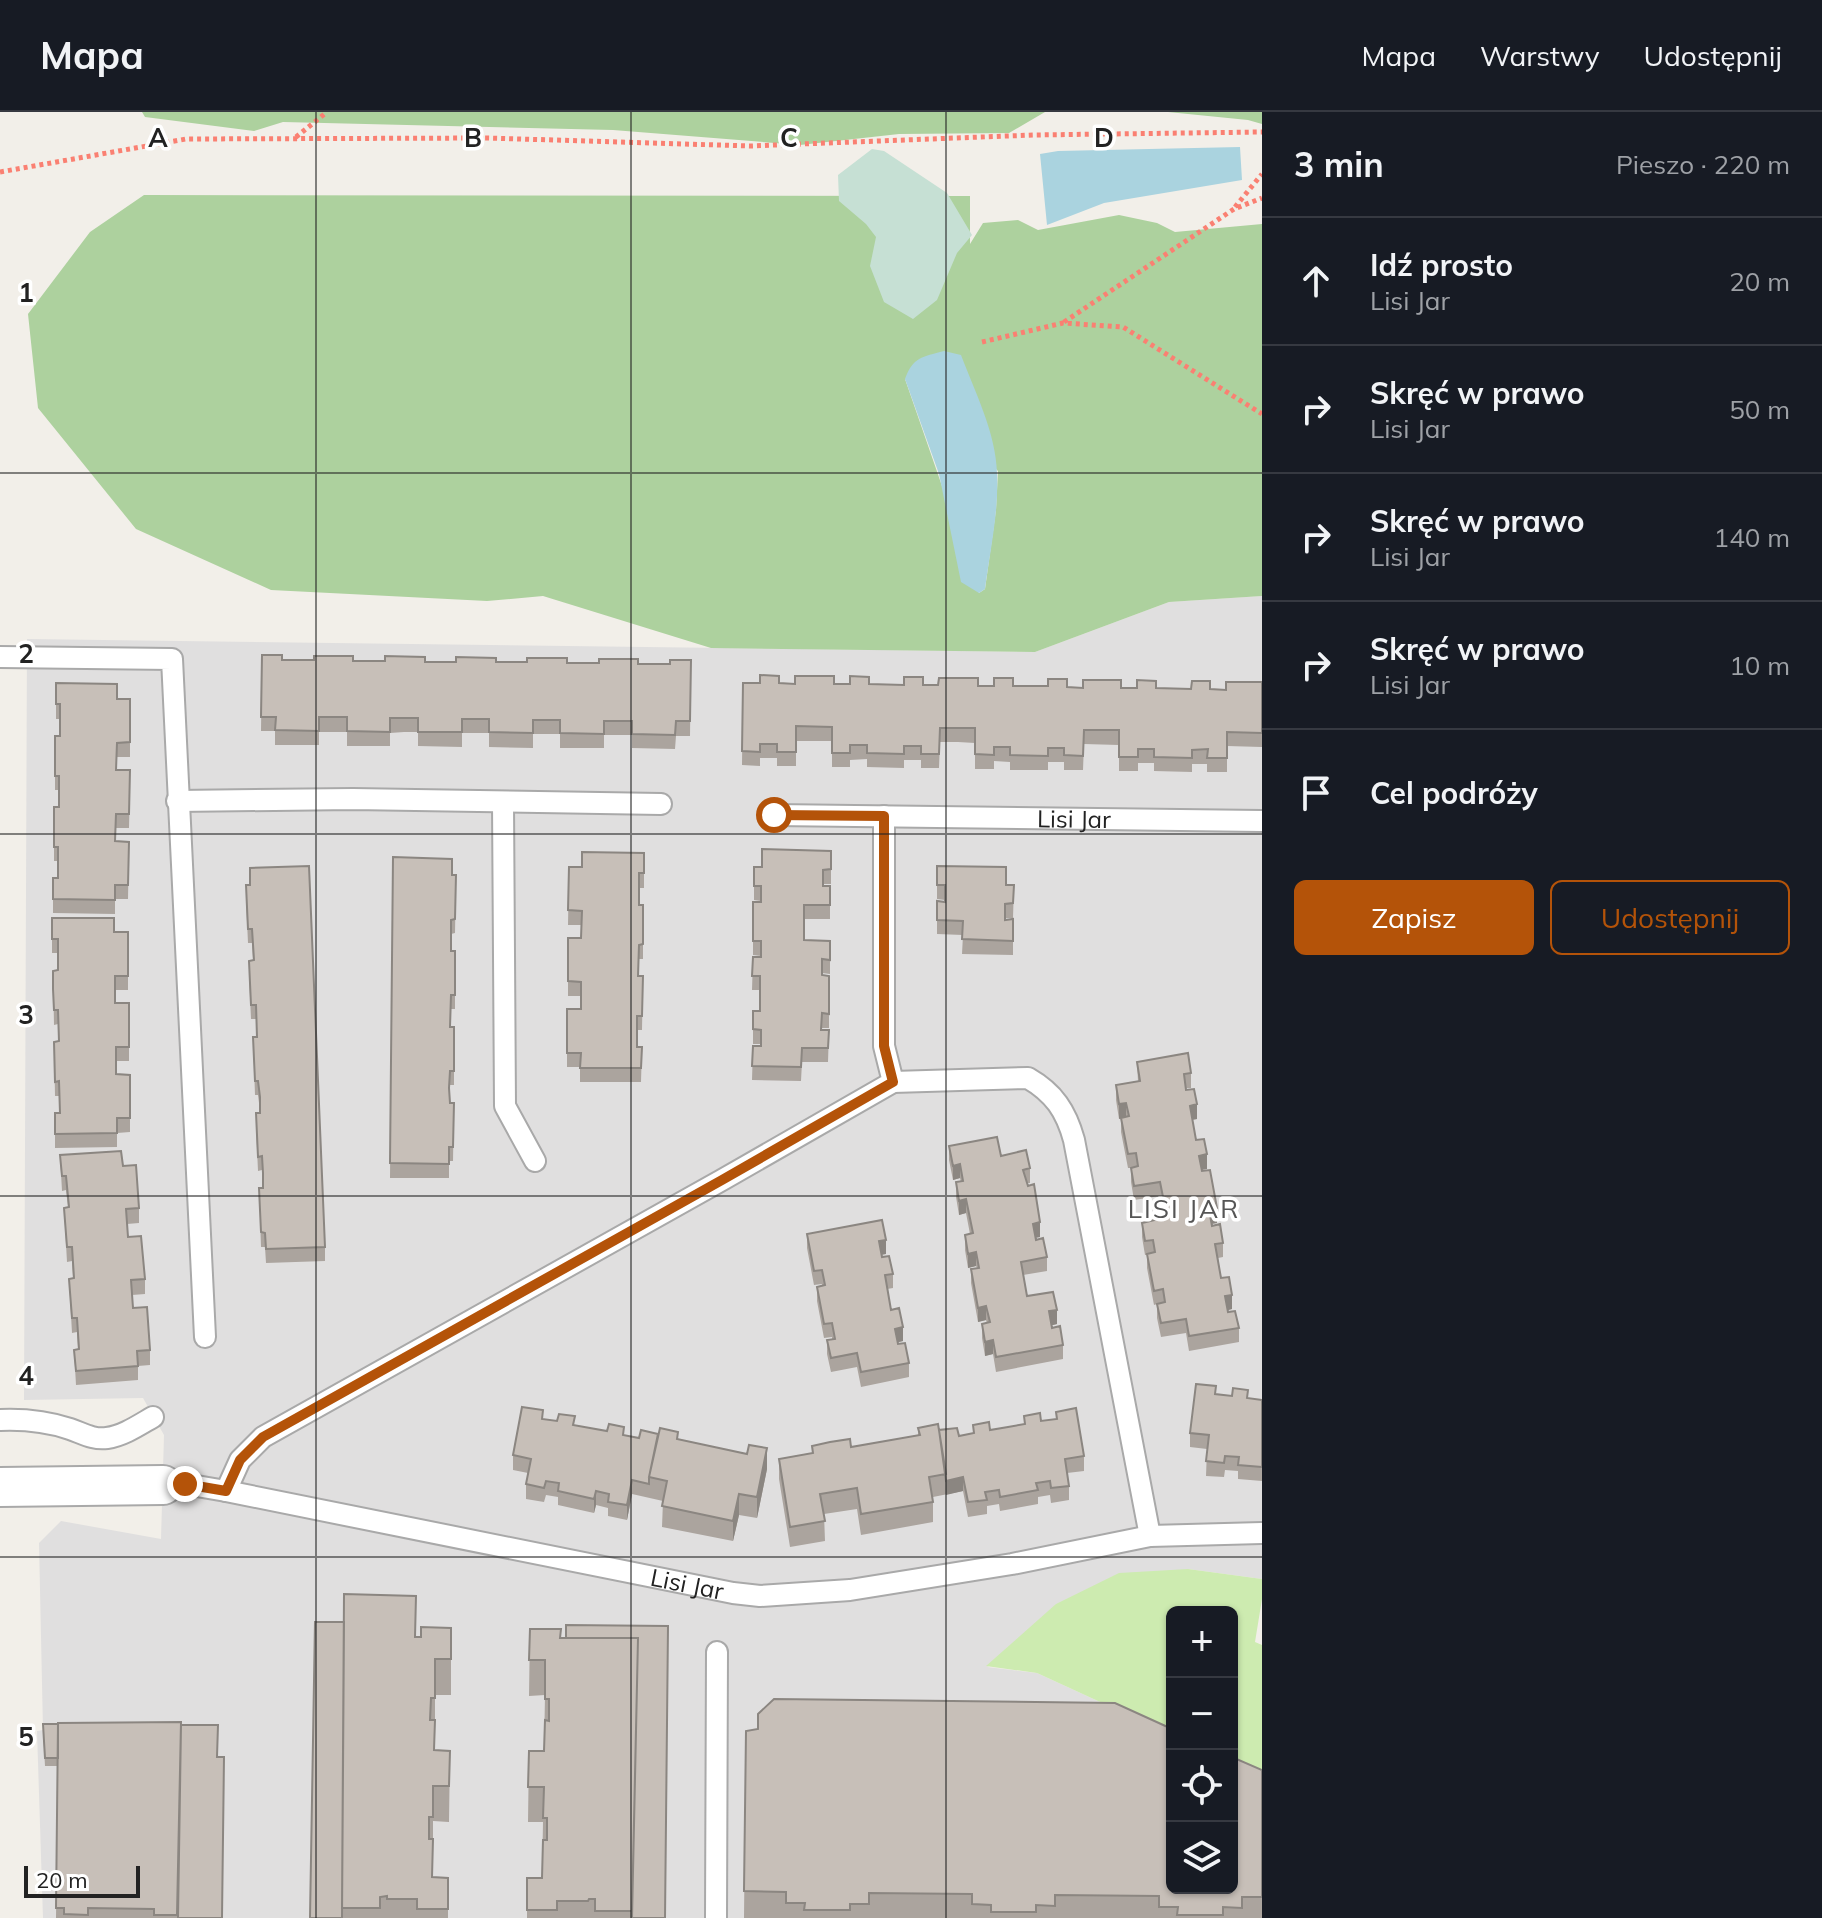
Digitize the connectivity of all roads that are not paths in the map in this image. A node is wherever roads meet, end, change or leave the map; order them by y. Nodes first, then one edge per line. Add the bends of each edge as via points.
1 (0, 657) edge
2 (177, 801) junction
3 (503, 803) junction
4 (661, 804) dead end
5 (774, 815) dead end
6 (884, 816) junction
7 (1262, 821) edge
8 (893, 1082) junction
9 (535, 1161) dead end
10 (205, 1337) dead end
11 (153, 1417) dead end
12 (0, 1420) edge
13 (163, 1485) joint
14 (0, 1487) edge
15 (226, 1491) junction
16 (1262, 1533) edge
17 (1150, 1536) junction
18 (717, 1652) dead end
19 (716, 1918) edge

1 - 2 lane via 172,659
2 - 3 lane
2 - 10 lane
3 - 4 lane
3 - 9 lane via 505,1106
5 - 6 lane, Lisi Jar
6 - 7 lane, Lisi Jar
6 - 8 lane via 884,1046
8 - 15 lane via 263,1437 240,1460
8 - 17 lane via 1028,1078 1060,1103 1074,1140
11 - 12 lane via 107,1438 26,1419
13 - 14 street, Lisi Jar
13 - 15 lane, Lisi Jar
15 - 17 lane, Lisi Jar via 760,1596 850,1590
16 - 17 lane, Lisi Jar
18 - 19 lane

